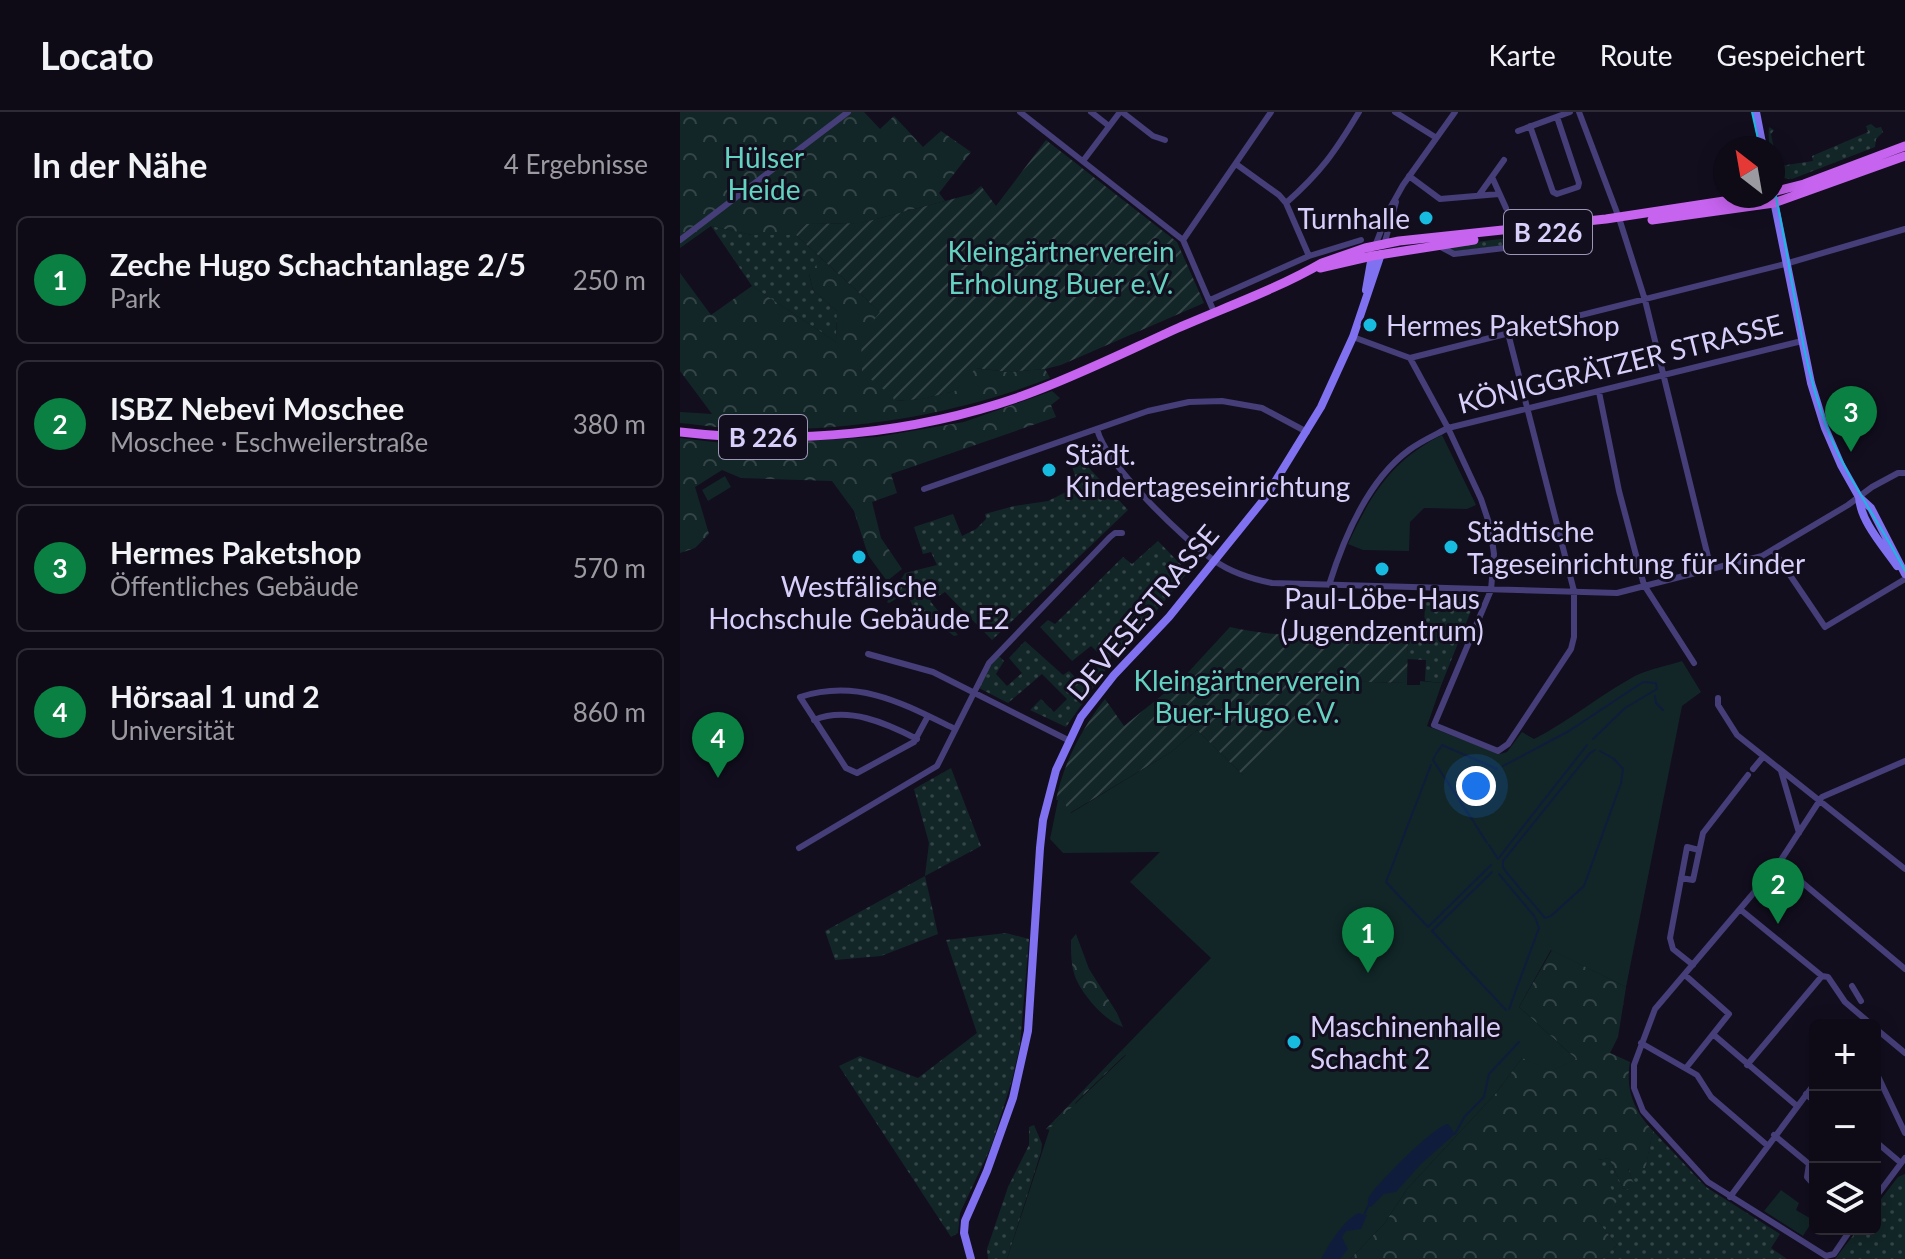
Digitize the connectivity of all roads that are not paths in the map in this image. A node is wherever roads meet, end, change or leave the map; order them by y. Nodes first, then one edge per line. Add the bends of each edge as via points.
1 (848, 112) edge
2 (1020, 112) edge
3 (1091, 112) edge
4 (1121, 112) edge
5 (1271, 112) edge
6 (1359, 112) edge
7 (1395, 112) edge
8 (1455, 112) edge
9 (1570, 112) edge
10 (1579, 112) edge
11 (1756, 112) edge
12 (1557, 117) junction
13 (1109, 126) junction
14 (1530, 126) junction
15 (1518, 131) dead end
16 (1761, 136) edge
17 (1435, 137) junction
18 (1165, 140) dead end
19 (1905, 146) edge
20 (1905, 156) edge
21 (1504, 160) dead end
22 (1083, 161) junction
23 (1236, 164) junction
24 (1409, 176) junction
25 (1492, 177) junction
26 (1785, 192) edge
27 (1785, 193) edge
28 (1499, 194) junction
29 (1479, 195) junction
30 (1286, 203) junction
31 (1713, 204) edge
32 (1713, 206) edge
33 (1506, 208) dead end
34 (1775, 208) edge
35 (1619, 220) junction
36 (1905, 229) edge
37 (680, 240) edge
38 (1183, 240) junction
39 (1361, 240) dead end
40 (1378, 250) junction
41 (1309, 256) junction
42 (1787, 263) junction
43 (1210, 300) junction
44 (1645, 300) junction
45 (1214, 312) junction
46 (1508, 333) junction
47 (1353, 337) junction
48 (1802, 341) junction
49 (1410, 358) junction
50 (1664, 376) junction
51 (1599, 392) junction
52 (1527, 409) junction
53 (1448, 428) junction
54 (1097, 429) junction
55 (680, 432) edge
56 (1307, 432) junction
57 (1905, 473) edge
58 (924, 489) dead end
59 (1859, 497) junction
60 (1122, 533) dead end
61 (1773, 550) junction
62 (1215, 562) junction
63 (1711, 569) junction
64 (1905, 576) edge
65 (1329, 585) junction
66 (1644, 585) junction
67 (1491, 590) junction
68 (1574, 591) junction
69 (868, 654) dead end
70 (1694, 663) dead end
71 (972, 692) junction
72 (1718, 698) dead end
73 (928, 716) junction
74 (814, 720) junction
75 (955, 729) junction
76 (917, 739) junction
77 (1068, 740) junction
78 (1763, 757) junction
79 (1905, 761) edge
80 (1781, 771) junction
81 (1819, 802) junction
82 (1800, 833) junction
83 (799, 848) dead end
84 (1699, 850) junction
85 (1779, 863) junction
86 (1905, 869) edge
87 (1681, 878) junction
88 (1741, 910) junction
89 (1693, 965) junction
90 (1905, 969) edge
91 (1685, 975) junction
92 (1822, 976) junction
93 (1852, 986) dead end
94 (1861, 1001) dead end
95 (1865, 1019) edge
96 (1881, 1033) edge
97 (1714, 1035) junction
98 (1641, 1043) junction
99 (1905, 1053) edge
100 (1747, 1065) junction
101 (1686, 1068) junction
102 (1881, 1083) edge
103 (1809, 1090) edge
104 (1806, 1094) junction
105 (1809, 1097) edge
106 (1797, 1106) junction
107 (1905, 1133) edge
108 (1774, 1135) junction
109 (1881, 1145) edge
110 (1768, 1146) junction
111 (1903, 1161) edge
112 (1809, 1164) edge
113 (1881, 1190) edge
114 (1730, 1197) junction
115 (1846, 1235) edge
116 (971, 1259) edge

1 - 37 street
2 - 22 street
3 - 13 street
4 - 13 street
4 - 18 street
5 - 23 street
6 - 30 street via 1320,172
7 - 17 street
8 - 17 street
9 - 12 street
10 - 35 street
11 - 16 street
12 - 14 street
12 - 14 street via 1579,183 1557,194
13 - 22 street
14 - 15 street
17 - 24 street
19 - 26 main road, B 226
20 - 27 main road, B 226
21 - 25 street
22 - 38 street
23 - 30 street
23 - 38 street
24 - 29 street via 1440,199
24 - 40 street via 1389,210
25 - 28 street
25 - 29 street
28 - 29 street
28 - 33 street
30 - 41 street
31 - 35 main road, B 226
32 - 35 main road, B 226
34 - 42 street
35 - 40 main road, B 226
35 - 40 main road, B 226
35 - 44 street
36 - 42 street
38 - 43 street
39 - 41 street
40 - 45 main road, B 226 via 1341,255
40 - 47 street, DEVESESTRASSE
41 - 43 street
42 - 44 street
42 - 48 street
43 - 45 street
44 - 46 street
44 - 50 street
45 - 55 main road, B 226 via 1042,388 952,416 811,436
46 - 49 street
46 - 52 street
47 - 49 street
47 - 56 street, DEVESESTRASSE
48 - 50 street, KÖNIGGRÄTZER STRASSE
48 - 59 street via 1825,428
49 - 53 street
50 - 51 street, KÖNIGGRÄTZER STRASSE
50 - 63 street
51 - 52 street, KÖNIGGRÄTZER STRASSE
51 - 66 street
52 - 53 street, KÖNIGGRÄTZER STRASSE
52 - 68 street
53 - 65 street, KÖNIGGRÄTZER STRASSE via 1386,471 1353,525
53 - 67 street via 1489,520 1494,554
54 - 56 street via 1162,407 1211,401 1262,408
54 - 58 street
54 - 62 street via 1147,500
56 - 62 street, DEVESESTRASSE
57 - 59 street
59 - 61 street
59 - 64 street via 1872,528
60 - 71 street via 1115,533 1005,644
61 - 63 street
61 - 64 street via 1825,627
62 - 65 street via 1272,583
62 - 77 street, DEVESESTRASSE via 1099,692
63 - 66 street
65 - 67 street
66 - 68 street via 1617,593
66 - 70 street
67 - 68 street
67 - 68 street via 1434,725 1494,750 1504,749 1571,649
69 - 71 street via 933,672
71 - 75 street
71 - 77 street
72 - 78 street via 1737,735
73 - 74 street via 883,695 838,690 800,697
73 - 75 street
73 - 76 street
74 - 76 street via 833,715 865,718
74 - 76 street via 849,771 857,773
75 - 83 street via 933,769
77 - 116 street, DEVESESTRASSE via 1043,820 1028,1031 1013,1098 965,1221
78 - 80 street
78 - 84 street via 1714,816
79 - 81 street via 1827,793
80 - 81 street
80 - 82 street
81 - 82 street
81 - 86 street
82 - 85 street
84 - 87 street via 1693,880
84 - 87 street via 1687,847
85 - 88 street
85 - 90 street
87 - 89 street via 1670,942
88 - 89 street
88 - 92 street
89 - 91 street
91 - 97 street via 1729,1014
91 - 98 street via 1655,1009
92 - 95 street
92 - 100 street
93 - 94 street
96 - 99 street
97 - 100 street
97 - 101 street
98 - 101 street
98 - 114 street via 1633,1083 1643,1111 1708,1182
100 - 106 street
101 - 110 street
102 - 107 street
103 - 104 street
104 - 105 street
104 - 106 street
106 - 108 street
108 - 110 street
108 - 112 street
109 - 111 street
110 - 114 street
111 - 113 street
114 - 115 street via 1829,1257

